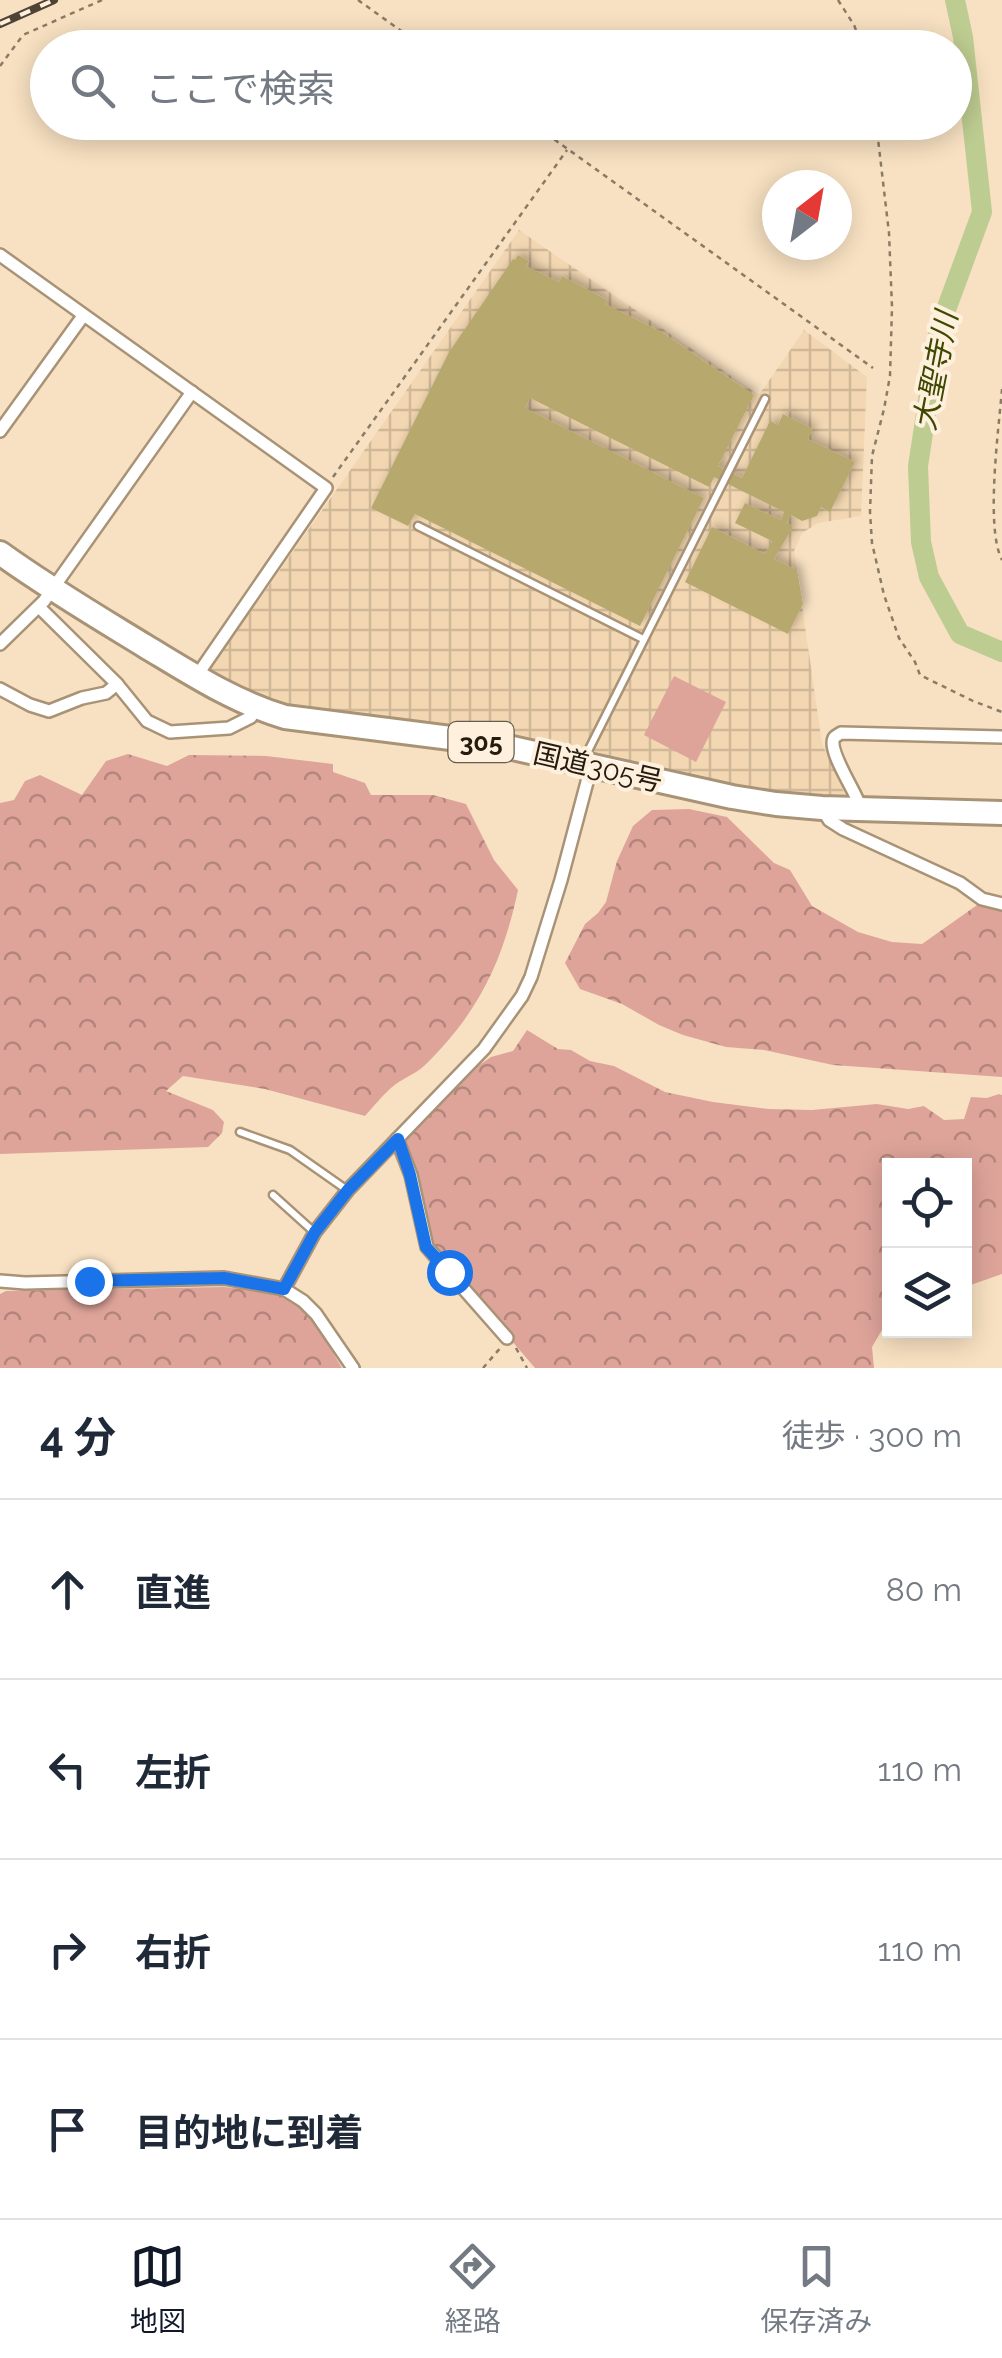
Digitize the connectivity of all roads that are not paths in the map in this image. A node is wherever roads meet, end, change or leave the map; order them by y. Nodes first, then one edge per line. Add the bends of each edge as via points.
1 (0, 255) edge
2 (83, 316) junction
3 (192, 392) junction
4 (766, 398) dead end
5 (0, 431) edge
6 (418, 526) dead end
7 (0, 553) edge
8 (45, 598) junction
9 (642, 639) junction
10 (0, 644) edge
11 (196, 677) junction
12 (118, 684) junction
13 (0, 689) edge
14 (255, 708) junction
15 (1002, 737) edge
16 (586, 765) junction
17 (822, 808) junction
18 (861, 809) junction
19 (1002, 813) edge
20 (1002, 904) edge
21 (240, 1132) dead end
22 (398, 1139) junction
23 (348, 1190) junction
24 (273, 1195) dead end
25 (315, 1232) junction
26 (0, 1281) edge
27 (284, 1289) junction
28 (507, 1338) road end
29 (352, 1368) edge

1 - 2 street
2 - 3 street
2 - 5 street
3 - 8 street
3 - 11 street via 326,488
4 - 9 lane
6 - 9 lane
7 - 8 highway, 国道305号 / 305
8 - 10 street
8 - 11 highway, 国道305号 / 305
8 - 12 street
9 - 16 lane
11 - 14 highway, 国道305号 / 305
12 - 13 street via 49,711
12 - 14 street via 147,720 170,732 229,728
14 - 16 highway, 国道305号 / 305 via 490,743
15 - 18 street via 840,733 832,743
16 - 17 highway, 国道305号 / 305 via 732,797
16 - 22 street via 561,880 522,996 484,1049
17 - 18 highway, 国道305号 / 305
17 - 20 street via 843,829
18 - 19 highway, 国道305号 / 305
21 - 23 lane via 290,1150
22 - 23 street
22 - 28 street via 426,1247
23 - 25 street
24 - 25 lane
25 - 27 street
26 - 27 street via 224,1278
27 - 29 street via 316,1314

